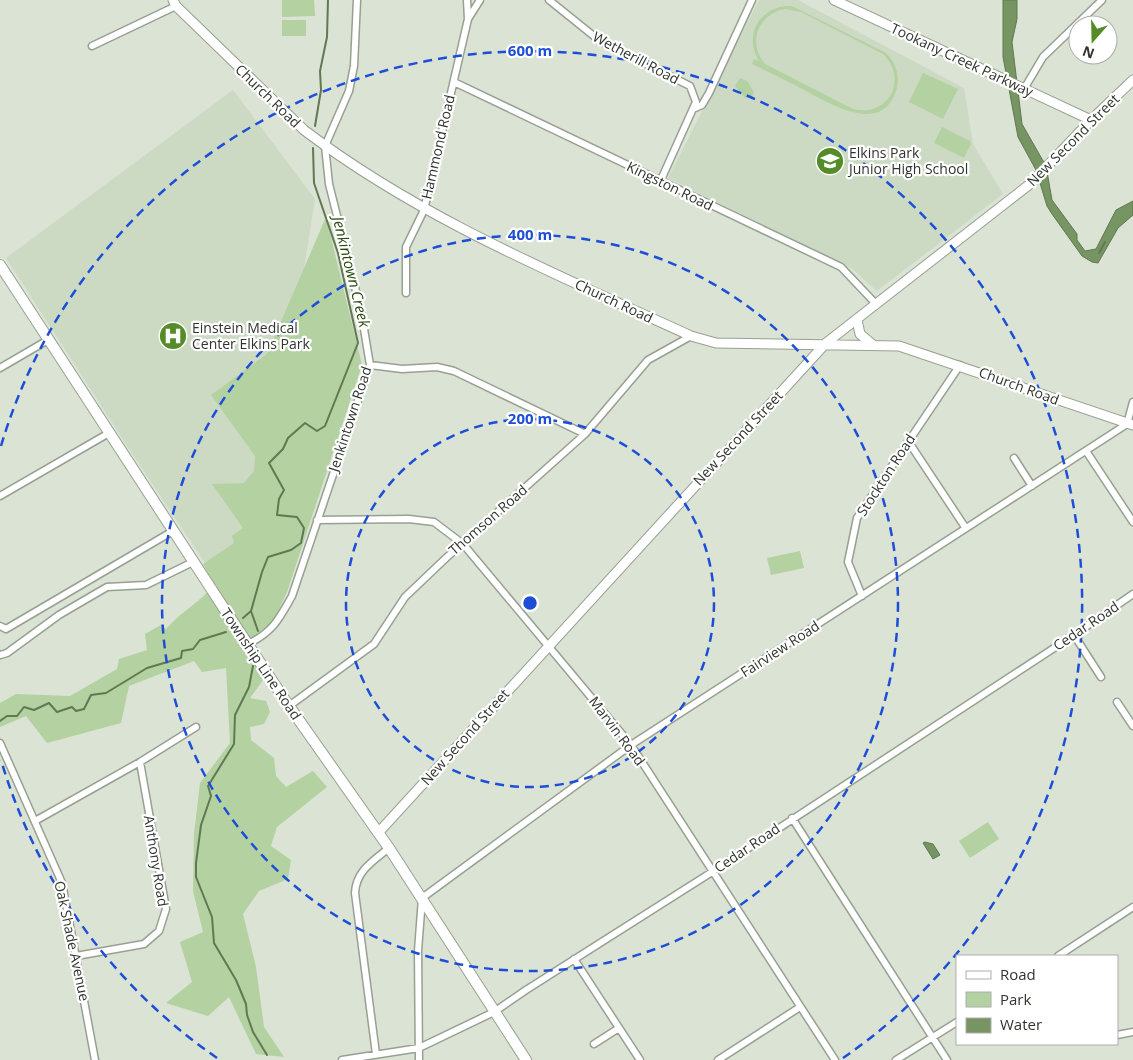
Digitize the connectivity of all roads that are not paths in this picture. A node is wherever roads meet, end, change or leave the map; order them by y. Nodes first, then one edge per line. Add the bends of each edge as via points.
1 (357, 0) edge
2 (467, 0) edge
3 (480, 0) edge
4 (549, 0) edge
5 (752, 0) edge
6 (834, 0) edge
7 (1102, 0) edge
8 (174, 3) edge
9 (468, 19) junction
10 (92, 46) dead end
11 (1133, 80) edge
12 (454, 82) junction
13 (1022, 88) junction
14 (693, 108) junction
15 (1091, 120) junction
16 (325, 146) junction
17 (660, 182) junction
18 (424, 210) junction
19 (0, 266) edge
20 (406, 292) dead end
21 (876, 304) junction
22 (857, 320) junction
23 (691, 336) junction
24 (48, 340) junction
25 (826, 343) junction
26 (874, 345) junction
27 (370, 365) junction
28 (960, 365) junction
29 (0, 368) edge
30 (1133, 402) edge
31 (1130, 424) edge
32 (108, 433) junction
33 (585, 434) junction
34 (908, 440) junction
35 (1086, 451) junction
36 (1014, 458) dead end
37 (1032, 486) junction
38 (0, 496) edge
39 (317, 520) junction
40 (1133, 522) edge
41 (966, 527) junction
42 (173, 531) junction
43 (463, 544) junction
44 (193, 562) junction
45 (1133, 594) edge
46 (862, 596) junction
47 (3, 628) edge
48 (1074, 635) junction
49 (248, 644) junction
50 (549, 645) junction
51 (0, 655) edge
52 (1101, 677) dead end
53 (1117, 702) dead end
54 (289, 706) junction
55 (1133, 726) edge
56 (196, 727) dead end
57 (0, 743) edge
58 (631, 745) junction
59 (140, 762) junction
60 (792, 818) junction
61 (35, 822) junction
62 (378, 833) junction
63 (388, 848) junction
64 (712, 872) junction
65 (422, 898) junction
66 (1133, 907) edge
67 (1060, 955) edge
68 (76, 956) junction
69 (574, 959) junction
70 (800, 1007) junction
71 (494, 1012) junction
72 (956, 1023) edge
73 (619, 1028) junction
74 (1133, 1032) edge
75 (1118, 1035) edge
76 (932, 1037) junction
77 (594, 1044) dead end
78 (419, 1048) junction
79 (376, 1054) junction
80 (95, 1060) edge
81 (342, 1060) edge
82 (419, 1060) edge
83 (526, 1060) edge
84 (640, 1060) edge
85 (718, 1060) edge
86 (835, 1060) edge
87 (896, 1060) edge
88 (946, 1060) edge

1 - 16 street, Jenkintown Road via 349,91
2 - 9 street, Hammond Road
3 - 9 street
4 - 14 street, Wetherill Road via 600,41 690,86 696,102
5 - 14 street via 709,93 702,105
6 - 13 street, Tookany Creek Parkway
7 - 13 street via 1044,57
8 - 10 street
8 - 16 street, Church Road via 304,130
9 - 12 street, Hammond Road
11 - 15 street, New Second Street
12 - 17 street, Kingston Road
12 - 18 street, Hammond Road
13 - 15 street, Tookany Creek Parkway
14 - 17 street
15 - 21 street, New Second Street via 1030,184
16 - 18 street, Church Road
16 - 27 street, Jenkintown Road via 329,184 361,311
17 - 21 street, Kingston Road via 841,267
18 - 20 street, Hammond Road via 406,247
18 - 23 street, Church Road
19 - 24 main road, Township Line Road
21 - 22 street, New Second Street
22 - 25 street, New Second Street
22 - 26 street via 860,334
23 - 25 street, Church Road via 716,343
23 - 33 street, Thomson Road via 648,360
24 - 29 street
24 - 32 main road, Township Line Road
25 - 26 street, Church Road
25 - 50 street, New Second Street
26 - 28 street, Church Road via 900,346
27 - 33 street via 402,369 436,367 454,371
27 - 39 street, Jenkintown Road
28 - 31 street, Church Road
28 - 34 street, Stockton Road
30 - 31 street
31 - 35 street, Fairview Road
32 - 38 street
32 - 42 main road, Township Line Road
33 - 43 street, Thomson Road
34 - 41 street
34 - 46 street, Stockton Road via 857,518 848,562
35 - 37 street, Fairview Road
35 - 40 street
36 - 37 street
37 - 41 street, Fairview Road
39 - 43 street, Marvin Road via 409,519 434,522
39 - 49 street, Jenkintown Road via 292,596 275,626
41 - 46 street, Fairview Road
42 - 44 main road, Township Line Road
42 - 47 street
43 - 50 street, Marvin Road
43 - 54 street, Thomson Road via 405,597 374,644
44 - 49 main road, Township Line Road
44 - 51 street via 146,585 107,587
45 - 48 street, Cedar Road
46 - 58 street, Fairview Road
48 - 52 street
48 - 60 street, Cedar Road
49 - 54 main road, Township Line Road
50 - 58 street, Marvin Road
50 - 62 street, New Second Street
53 - 55 street
54 - 62 main road, Township Line Road
56 - 59 street
57 - 61 street, Oak Shade Avenue
58 - 64 street, Marvin Road
58 - 65 street, Fairview Road
59 - 61 street
59 - 68 street, Anthony Road via 166,909 160,931 144,944
60 - 64 street, Cedar Road
60 - 76 street
61 - 68 street, Oak Shade Avenue via 62,883
62 - 63 main road, Township Line Road
63 - 65 main road, Township Line Road
63 - 79 street via 362,871 356,881 355,892
64 - 69 street, Cedar Road
64 - 70 street, Marvin Road
65 - 71 main road, Township Line Road
65 - 78 street via 418,952
66 - 67 street
68 - 80 street, Oak Shade Avenue
69 - 71 street, Cedar Road
69 - 73 street
70 - 85 street
70 - 86 street, Marvin Road
71 - 78 street, Cedar Road
71 - 83 main road, Township Line Road
72 - 76 street
73 - 77 street
73 - 84 street
74 - 75 street
76 - 87 street
76 - 88 street
78 - 79 street, Cedar Road
78 - 82 street
79 - 81 street, Cedar Road

